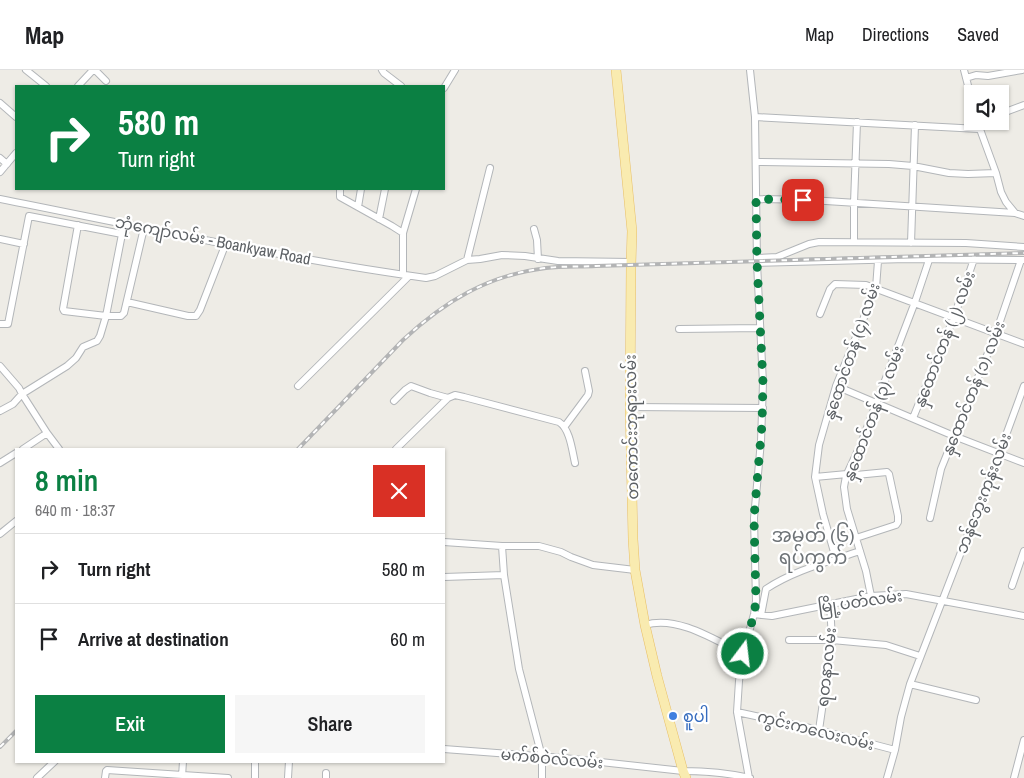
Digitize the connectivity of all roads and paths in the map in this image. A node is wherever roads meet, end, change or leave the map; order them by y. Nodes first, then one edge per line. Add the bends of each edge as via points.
1 (26, 70) edge
2 (94, 70) edge
3 (382, 70) edge
4 (455, 70) edge
5 (616, 70) edge
6 (750, 70) edge
7 (964, 70) edge
8 (1022, 70) edge
9 (977, 73) edge
10 (966, 78) junction
11 (106, 81) dead end
12 (45, 85) edge
13 (79, 85) edge
14 (400, 85) edge
15 (968, 85) edge
16 (445, 86) edge
17 (0, 103) edge
18 (1024, 105) edge
19 (1009, 111) edge
20 (15, 116) edge
21 (755, 117) junction
22 (857, 122) junction
23 (964, 123) edge
24 (915, 125) junction
25 (981, 130) edge
26 (15, 154) edge
27 (0, 158) edge
28 (756, 162) junction
29 (855, 163) junction
30 (7, 164) junction
31 (914, 166) junction
32 (490, 168) dead end
33 (0, 172) edge
34 (996, 173) junction
35 (340, 190) edge
36 (361, 190) edge
37 (385, 190) edge
38 (416, 190) edge
39 (0, 199) edge
40 (756, 199) junction
41 (854, 203) junction
42 (32, 205) junction
43 (912, 206) junction
44 (358, 207) junction
45 (1015, 212) junction
46 (29, 216) junction
47 (1024, 216) edge
48 (379, 219) junction
49 (124, 224) junction
50 (78, 225) junction
51 (144, 228) junction
52 (534, 229) dead end
53 (403, 233) junction
54 (122, 234) junction
55 (0, 239) edge
56 (854, 242) junction
57 (911, 243) junction
58 (24, 244) junction
59 (226, 244) junction
60 (1024, 247) edge
61 (538, 259) junction
62 (467, 260) junction
63 (757, 260) junction
64 (878, 260) junction
65 (929, 260) junction
66 (974, 260) junction
67 (1023, 260) edge
68 (631, 262) junction
69 (406, 275) junction
70 (876, 288) junction
71 (127, 302) junction
72 (915, 302) junction
73 (820, 314) dead end
74 (106, 316) junction
75 (954, 317) junction
76 (0, 324) edge
77 (760, 328) junction
78 (679, 329) dead end
79 (996, 333) junction
80 (1024, 344) edge
81 (0, 366) edge
82 (584, 371) dead end
83 (298, 386) dead end
84 (836, 386) junction
85 (1024, 386) edge
86 (22, 394) junction
87 (448, 398) junction
88 (394, 401) dead end
89 (877, 404) junction
90 (630, 407) junction
91 (763, 408) junction
92 (0, 412) edge
93 (913, 418) junction
94 (565, 426) junction
95 (47, 434) junction
96 (954, 436) junction
97 (25, 448) edge
98 (58, 448) edge
99 (397, 448) edge
100 (15, 454) edge
101 (999, 454) junction
102 (0, 463) edge
103 (575, 463) dead end
104 (1024, 463) edge
105 (847, 475) junction
106 (815, 478) junction
107 (930, 518) dead end
108 (15, 522) edge
109 (0, 534) edge
110 (856, 538) junction
111 (445, 542) edge
112 (502, 546) junction
113 (860, 551) junction
114 (1024, 551) edge
115 (836, 559) junction
116 (635, 570) junction
117 (504, 575) junction
118 (445, 577) edge
119 (1012, 586) dead end
120 (871, 596) junction
121 (942, 600) junction
122 (830, 604) junction
123 (757, 615) junction
124 (1024, 616) edge
125 (645, 624) junction
126 (789, 640) dead end
127 (832, 640) junction
128 (743, 654) junction
129 (920, 656) junction
130 (910, 684) junction
131 (976, 700) dead end
132 (737, 712) junction
133 (820, 730) junction
134 (1024, 740) edge
135 (445, 749) edge
136 (895, 750) junction
137 (542, 757) junction
138 (53, 763) edge
139 (183, 763) edge
140 (255, 763) edge
141 (289, 763) edge
142 (684, 774) edge
143 (182, 776) edge
144 (37, 778) edge
145 (105, 778) edge
146 (228, 778) edge
147 (255, 778) edge
148 (288, 778) edge
149 (542, 778) edge
150 (749, 778) edge
151 (887, 778) edge
152 (1014, 778) edge

1 - 12 street
2 - 11 street
2 - 13 street
3 - 14 street
4 - 16 street
5 - 68 main road, တကောင်းဘုရားလမ်း via 632,231
6 - 21 street
7 - 10 street
8 - 9 street via 988,76
9 - 10 street
10 - 15 street
17 - 20 street
18 - 19 street
21 - 22 street
21 - 28 street
22 - 24 street
22 - 29 street
23 - 24 street
24 - 31 street
25 - 34 street
26 - 30 street
27 - 30 street
28 - 29 street
28 - 40 street
29 - 31 street
29 - 41 street
30 - 33 street
31 - 34 street via 949,173
31 - 43 street
32 - 62 street
34 - 45 street via 1000,192
35 - 44 street via 340,197
36 - 44 street
37 - 48 street
38 - 53 street
39 - 42 street, ဘုံကျော်လမ်း - Boankyaw Road
40 - 41 street
40 - 63 street
41 - 43 street
41 - 56 street
42 - 46 street
42 - 49 street, ဘုံကျော်လမ်း - Boankyaw Road
43 - 45 street
43 - 57 street
44 - 48 street
45 - 47 street
46 - 50 street
46 - 58 street
48 - 53 street
49 - 51 street, ဘုံကျော်လမ်း - Boankyaw Road
49 - 54 street
50 - 54 street
50 - 74 street via 63,310
51 - 59 street, ဘုံကျော်လမ်း - Boankyaw Road
51 - 71 street
52 - 61 street
53 - 69 street
54 - 74 street
55 - 58 street
56 - 57 street
56 - 63 street via 809,244 777,257
57 - 60 street
58 - 76 street via 8,324
59 - 69 street, ဘုံကျော်လမ်း - Boankyaw Road
59 - 71 street via 196,316
61 - 62 street via 513,255
61 - 68 street
62 - 69 street, ဘုံကျော်လမ်း - Boankyaw Road via 435,276
63 - 64 street
63 - 77 street
64 - 65 street
64 - 70 street, နှထောင်တန် (၄) လမ်း
65 - 66 street
65 - 72 street, နှထောင်တန် (၃) လမ်း
66 - 67 street
66 - 75 street, နှထောင်တန် (၂) လမ်း
67 - 79 street, နှထောင်တန် (၁) လမ်း
68 - 90 main road, တကောင်းဘုရားလမ်း
69 - 83 street
70 - 72 street
70 - 73 street via 835,284
70 - 84 street, နှထောင်တန် (၄) လမ်း
71 - 74 street via 122,316
72 - 75 street
72 - 89 street, နှထောင်တန် (၃) လမ်း
74 - 86 street via 97,341 83,347 66,366
75 - 79 street
75 - 93 street, နှထောင်တန် (၂) လမ်း
77 - 78 street
77 - 91 street
79 - 80 street
79 - 96 street, နှထောင်တန် (၁) လမ်း
81 - 86 street
82 - 94 street via 588,395
84 - 89 street
84 - 106 street, နှထောင်တန် (၄) လမ်း via 819,446
85 - 101 street, ဘန်ဘွေးကုန်းလမ်း
86 - 92 street
86 - 95 street
87 - 88 street via 412,386
87 - 94 street via 464,397 554,420
87 - 99 street
89 - 93 street
89 - 105 street, နှထောင်တန် (၃) လမ်း
90 - 91 street
90 - 116 main road, တကောင်းဘုရားလမ်း
91 - 123 street via 754,518
93 - 96 street
94 - 103 street
95 - 97 street
95 - 98 street
96 - 101 street
96 - 107 street, နှထောင်တန် (၁) လမ်း via 940,469
100 - 102 street
101 - 104 street
101 - 121 street, ဘန်ဘွေးကုန်းလမ်း
105 - 106 street
105 - 110 street, နှထောင်တန် (၃) လမ်း via 844,487 847,509
105 - 110 street via 887,472 898,516 896,525
106 - 115 street, နှထောင်တန် (၄) လမ်း
108 - 109 street
110 - 113 street, နှထောင်တန် (၃) လမ်း
111 - 112 street
112 - 116 street via 539,546 593,565
112 - 117 street
113 - 115 street
113 - 120 street, နှထောင်တန် (၃) လမ်း
114 - 119 street
115 - 123 street via 801,570 766,589
116 - 125 main road, တကောင်းဘုရားလမ်း
117 - 118 street
117 - 137 street via 519,669
120 - 121 street, မြို့ပတ်လမ်း via 906,594
120 - 122 street, မြို့ပတ်လမ်း
121 - 124 street, မြို့ပတ်လမ်း
121 - 129 street, ဘန်ဘွေးကုန်းလမ်း
122 - 123 street, မြို့ပတ်လမ်း via 772,616
122 - 127 street, ရတနာလမ်း
123 - 128 street
125 - 128 street via 667,622 694,630
125 - 142 main road, တကောင်းဘုရားလမ်း
126 - 127 street
127 - 129 street via 886,645
127 - 133 street, ရတနာလမ်း
128 - 132 street
129 - 130 street, ဘန်ဘွေးကုန်းလမ်း
130 - 131 street
130 - 136 street, ဘန်ဘွေးကုန်းလမ်း
132 - 133 street, ကွင်းကလေးလမ်း
132 - 150 street
133 - 136 street, ကွင်းကလေးလမ်း
134 - 152 street
135 - 137 street, မက်စ်ဝဲလ်လမ်း
136 - 151 street, ဘန်ဘွေးကုန်းလမ်း
137 - 142 street, မက်စ်ဝဲလ်လမ်း
137 - 149 street
138 - 144 street
139 - 143 street
140 - 147 street
141 - 148 street
142 - 150 street, မက်စ်ဝဲလ်လမ်း via 698,771
143 - 145 street via 107,770
143 - 146 street

